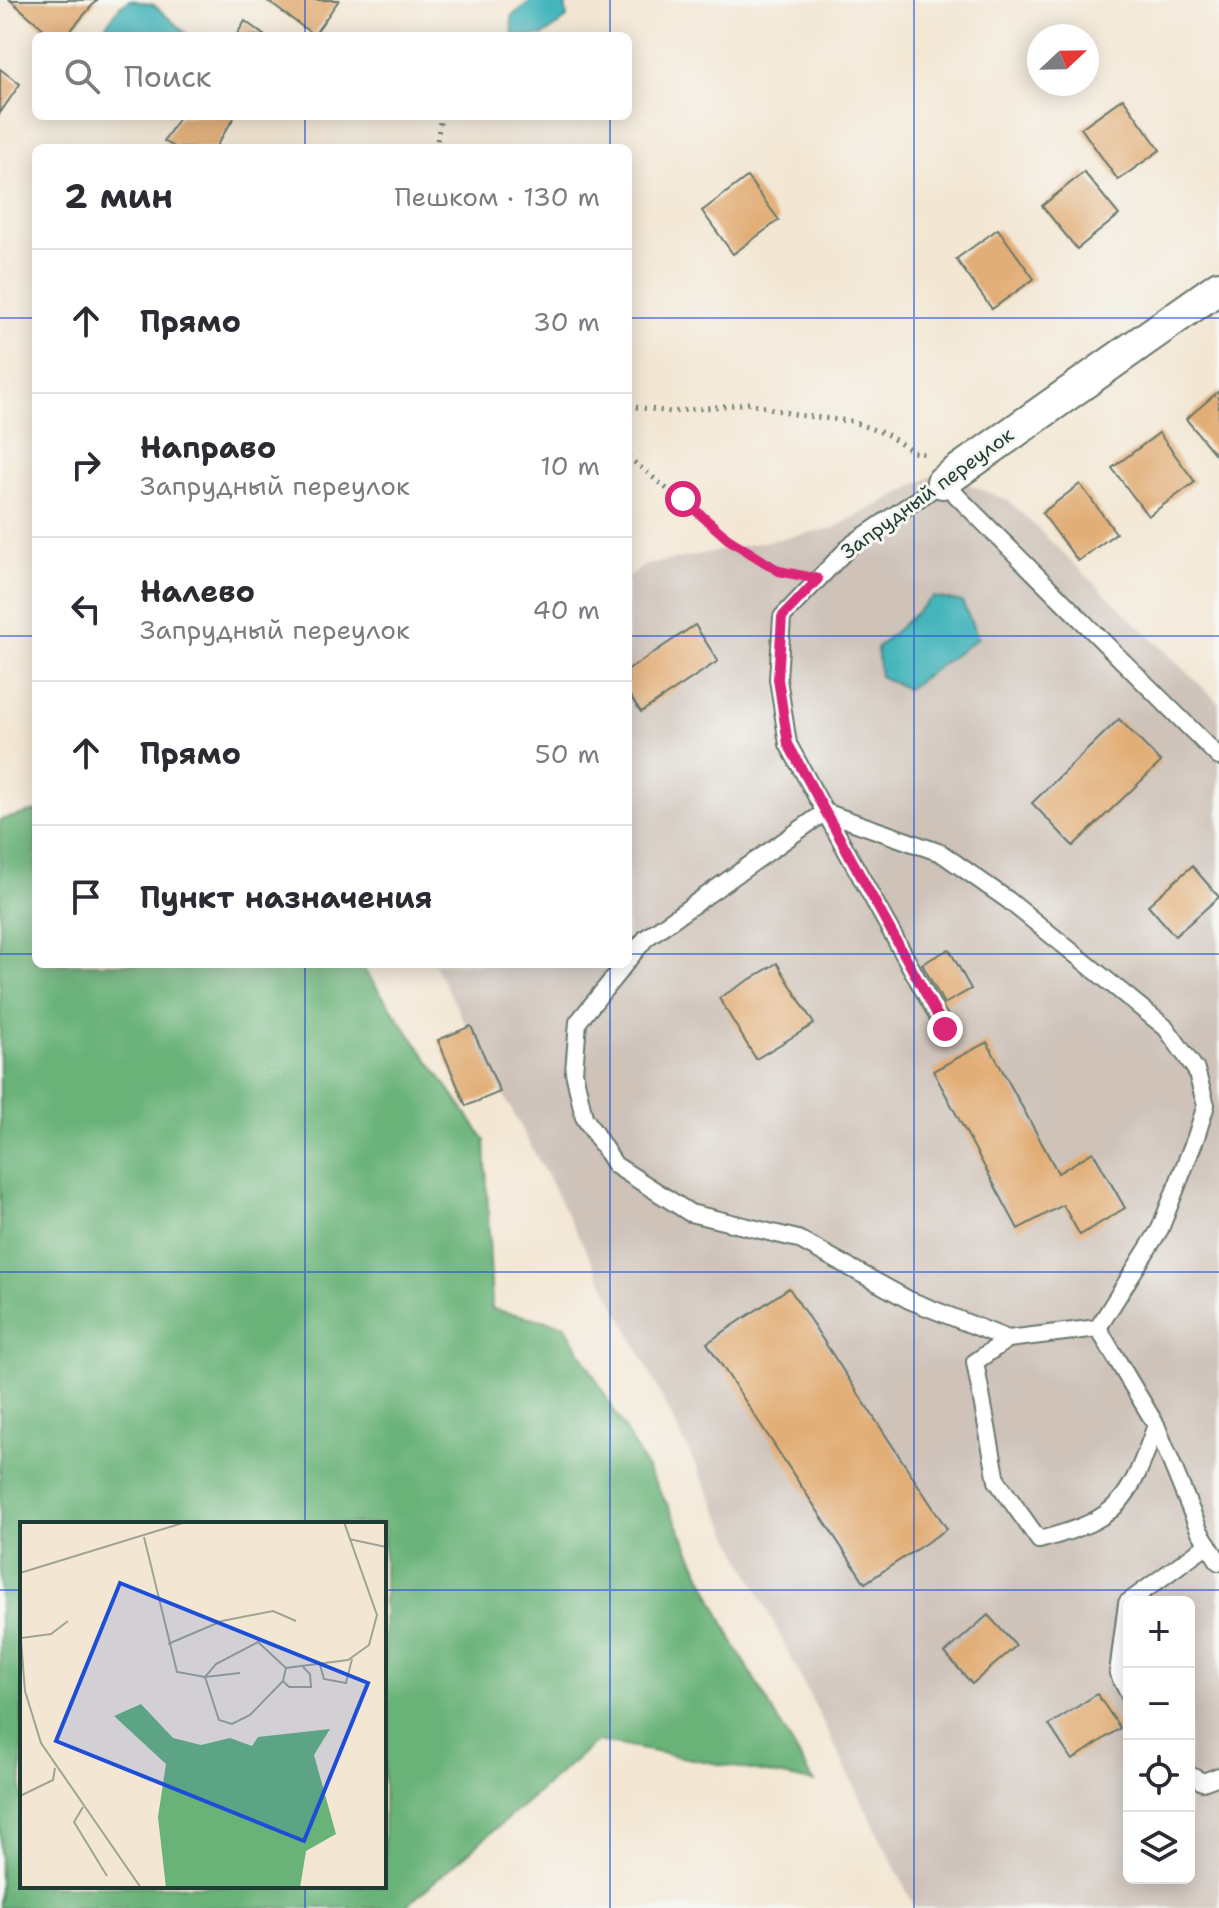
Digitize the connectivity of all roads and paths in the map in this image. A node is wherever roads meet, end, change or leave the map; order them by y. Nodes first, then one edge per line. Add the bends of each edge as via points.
1 (440, 120) edge
2 (437, 144) edge
3 (1219, 287) edge
4 (632, 407) edge
5 (972, 458) junction
6 (632, 460) edge
7 (943, 482) junction
8 (818, 579) junction
9 (1219, 757) edge
10 (825, 812) junction
11 (632, 955) edge
12 (621, 968) edge
13 (945, 1029) dead end
14 (1098, 1328) junction
15 (1008, 1339) junction
16 (1156, 1425) junction
17 (1208, 1544) junction
18 (1219, 1562) edge
19 (1123, 1683) edge
20 (1219, 1776) edge
21 (1195, 1778) edge

1 - 2 path
3 - 5 street, Запрудный переулок
4 - 5 path via 671,412 750,403 850,421 886,434 913,452
5 - 7 street, Запрудный переулок
6 - 8 path via 728,539 779,571
7 - 8 lane, Запрудный переулок via 852,544
7 - 9 lane
8 - 10 lane, Запрудный переулок via 782,617 778,679 788,744
10 - 11 lane via 646,938
10 - 13 lane, Запрудный переулок
10 - 14 lane via 941,853 1008,900 1166,1028 1196,1070 1206,1105 1196,1137 1160,1229
12 - 15 lane via 578,1022 574,1072 584,1117 615,1165 690,1213 798,1239 909,1300
14 - 15 lane
14 - 16 lane
15 - 16 lane via 975,1362 997,1481 1039,1540 1087,1527 1126,1498
16 - 17 lane
17 - 18 lane
17 - 19 lane via 1127,1603 1118,1673
20 - 21 lane via 1203,1782

